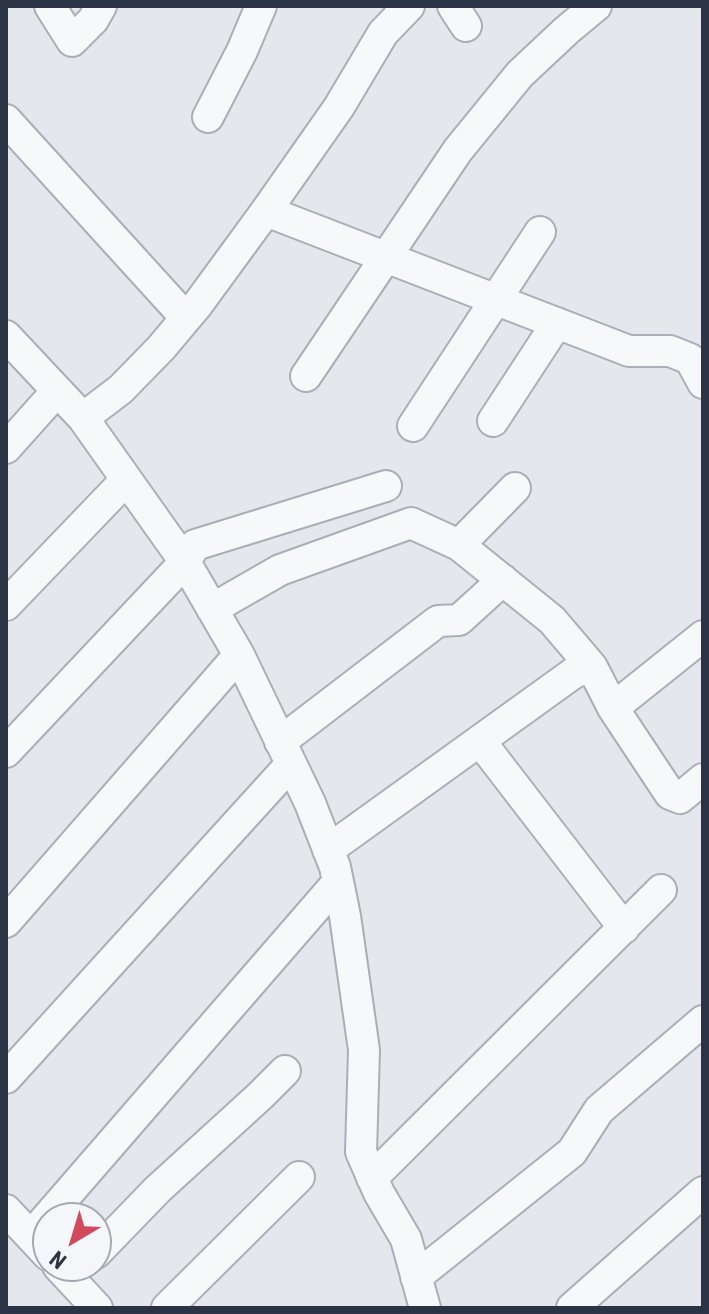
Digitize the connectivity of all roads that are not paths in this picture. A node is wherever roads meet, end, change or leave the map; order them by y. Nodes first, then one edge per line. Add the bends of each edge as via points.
1 (50, 6) edge
2 (101, 6) edge
3 (261, 6) edge
4 (409, 6) edge
5 (596, 6) edge
6 (208, 117) dead end
7 (12, 136) edge
8 (266, 211) junction
9 (540, 232) dead end
10 (385, 257) junction
11 (494, 300) junction
12 (186, 318) junction
13 (557, 323) junction
14 (6, 336) edge
15 (306, 376) dead end
16 (703, 383) edge
17 (57, 391) junction
18 (83, 418) junction
19 (493, 421) dead end
20 (413, 426) dead end
21 (6, 448) edge
22 (126, 480) junction
23 (386, 486) dead end
24 (515, 488) dead end
25 (459, 545) junction
26 (185, 562) junction
27 (503, 580) junction
28 (6, 605) edge
29 (212, 609) junction
30 (703, 636) edge
31 (239, 655) junction
32 (592, 667) junction
33 (613, 708) junction
34 (480, 741) junction
35 (6, 752) edge
36 (285, 753) junction
37 (703, 779) edge
38 (328, 850) junction
39 (338, 882) junction
40 (661, 890) dead end
41 (6, 922) edge
42 (624, 928) junction
43 (703, 1021) edge
44 (285, 1071) dead end
45 (6, 1078) edge
46 (299, 1177) dead end
47 (372, 1178) junction
48 (703, 1192) edge
49 (76, 1202) edge
50 (6, 1210) edge
51 (112, 1236) edge
52 (32, 1238) edge
53 (79, 1282) edge
54 (419, 1298) edge
55 (97, 1308) edge
56 (167, 1308) edge
57 (572, 1308) edge

1 - 2 street via 72,41
3 - 6 street
4 - 8 street via 383,33
5 - 10 street via 501,96
7 - 12 street
8 - 10 street
8 - 12 street
9 - 11 street
10 - 11 street
10 - 15 street
11 - 13 street
11 - 20 street
12 - 18 street via 121,389
13 - 16 street via 629,351 670,351 690,359
13 - 19 street
14 - 17 street
17 - 18 street
17 - 21 street
18 - 22 street
22 - 26 street
22 - 28 street
23 - 26 street via 195,545
24 - 25 street
25 - 27 street
25 - 29 street via 411,523 280,570
26 - 29 street
26 - 35 street
27 - 32 street via 552,620
27 - 36 street via 459,620 438,621
29 - 31 street
30 - 33 street
31 - 36 street
31 - 41 street
32 - 33 street
32 - 34 street via 575,672
33 - 37 street via 670,794 680,798
34 - 38 street
34 - 42 street
36 - 38 street
36 - 45 street
38 - 39 street
39 - 47 street via 364,1050 361,1152
39 - 49 street
40 - 42 street
42 - 47 street
43 - 54 street via 599,1110 572,1152
44 - 51 street
46 - 56 street
47 - 54 street via 406,1239
48 - 57 street
50 - 52 street
53 - 55 street

